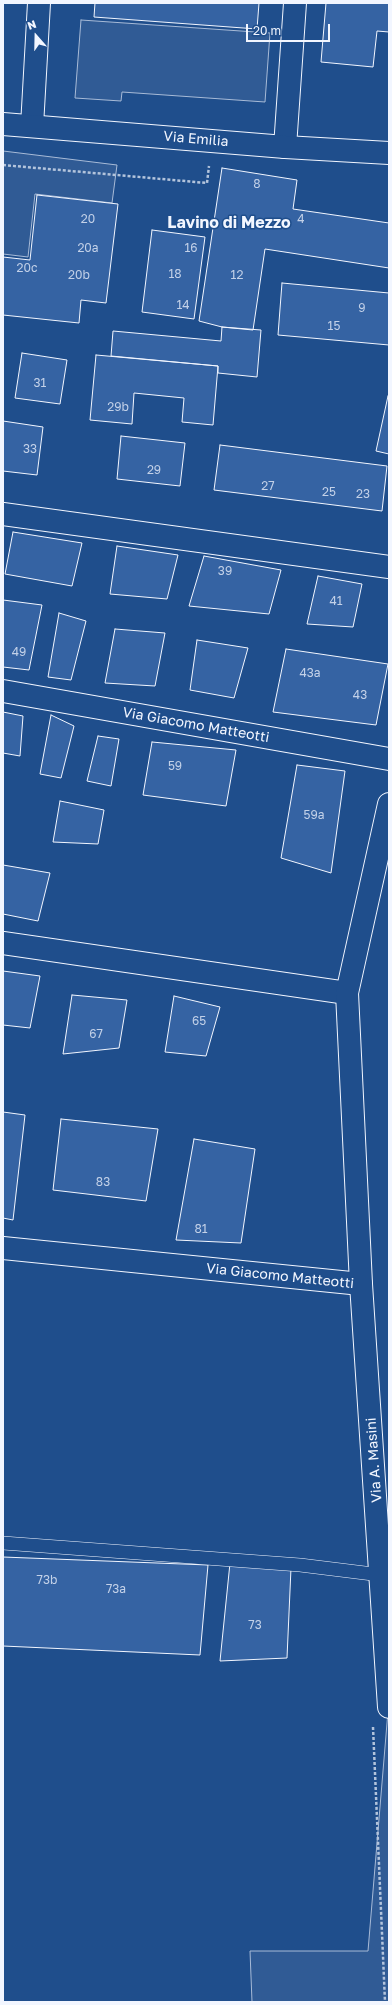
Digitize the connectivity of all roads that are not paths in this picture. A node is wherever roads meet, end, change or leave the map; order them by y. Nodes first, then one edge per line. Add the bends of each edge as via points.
1 (39, 3) edge
2 (295, 3) edge
3 (3, 124) edge
4 (32, 126) junction
5 (285, 147) junction
6 (389, 153) edge
7 (3, 514) edge
8 (389, 567) edge
9 (3, 691) edge
10 (389, 758) edge
11 (389, 804) edge
12 (3, 943) edge
13 (347, 993) junction
14 (3, 1248) edge
15 (361, 1284) junction
16 (3, 1543) edge
17 (381, 1575) junction
18 (389, 1707) edge

1 - 4 street
2 - 5 street
3 - 4 street, Via Emilia
4 - 5 street, Via Emilia
5 - 6 street, Via Emilia
7 - 8 street
9 - 10 street, Via Giacomo Matteotti
11 - 13 street, Via Giacomo Matteotti
12 - 13 street
13 - 15 street, Via Giacomo Matteotti
14 - 15 street, Via Giacomo Matteotti
15 - 17 street, Via A. Masini
16 - 17 lane via 300,1564
17 - 18 street, Via A. Masini

